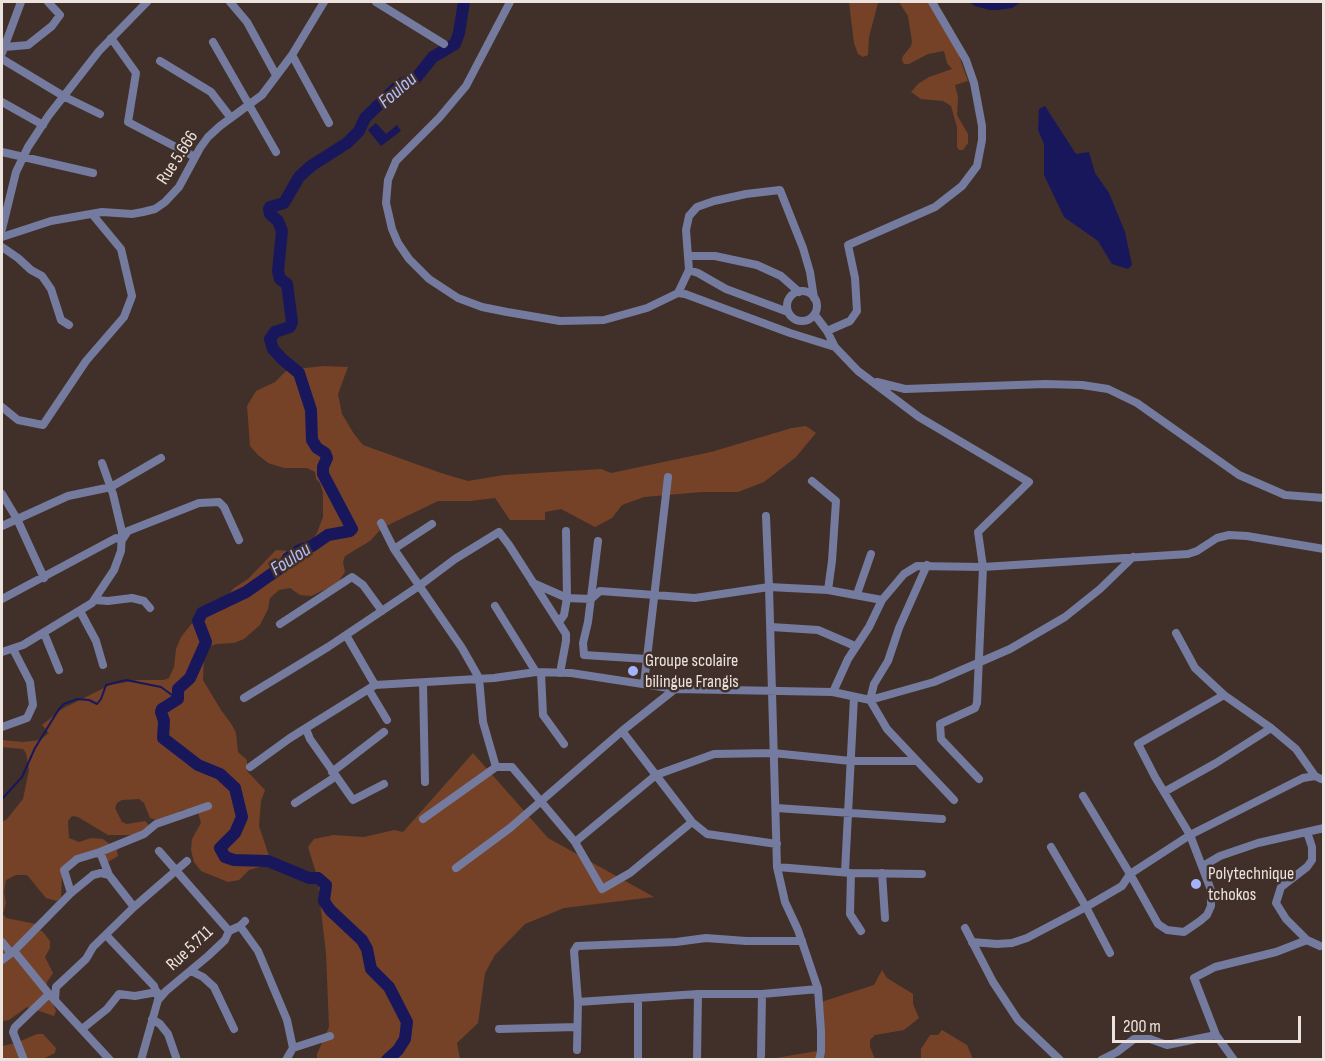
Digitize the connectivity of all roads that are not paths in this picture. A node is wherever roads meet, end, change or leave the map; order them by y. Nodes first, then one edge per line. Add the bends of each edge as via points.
1 (21, 2) edge
2 (48, 2) edge
3 (147, 2) edge
4 (230, 2) edge
5 (324, 2) edge
6 (376, 2) edge
7 (510, 2) edge
8 (932, 2) edge
9 (111, 38) junction
10 (213, 42) dead end
11 (444, 44) dead end
12 (3, 50) edge
13 (292, 55) junction
14 (2, 59) edge
15 (160, 61) dead end
16 (276, 75) junction
17 (65, 96) junction
18 (2, 102) edge
19 (250, 105) junction
20 (100, 114) dead end
21 (231, 117) junction
22 (329, 123) dead end
23 (43, 125) junction
24 (2, 152) edge
25 (276, 152) dead end
26 (22, 157) junction
27 (195, 157) junction
28 (93, 172) dead end
29 (92, 214) junction
30 (2, 229) edge
31 (2, 237) edge
32 (2, 247) edge
33 (689, 256) junction
34 (689, 270) junction
35 (799, 292) junction
36 (678, 293) junction
37 (814, 298) junction
38 (788, 312) junction
39 (814, 315) junction
40 (69, 325) dead end
41 (827, 330) junction
42 (835, 347) junction
43 (870, 379) junction
44 (2, 407) edge
45 (161, 458) dead end
46 (102, 463) dead end
47 (668, 477) dead end
48 (812, 481) dead end
49 (111, 487) junction
50 (2, 494) edge
51 (1323, 498) edge
52 (766, 516) dead end
53 (17, 519) junction
54 (381, 522) dead end
55 (432, 524) dead end
56 (2, 526) edge
57 (566, 531) dead end
58 (122, 540) junction
59 (239, 540) dead end
60 (597, 541) dead end
61 (394, 549) junction
62 (1323, 549) edge
63 (871, 554) dead end
64 (1133, 557) junction
65 (927, 565) junction
66 (983, 567) junction
67 (44, 578) junction
68 (533, 583) junction
69 (419, 586) junction
70 (770, 587) junction
71 (828, 590) junction
72 (857, 594) junction
73 (655, 595) junction
74 (567, 598) junction
75 (2, 599) edge
76 (591, 599) junction
77 (95, 600) junction
78 (882, 600) junction
79 (495, 606) dead end
80 (150, 608) dead end
81 (80, 611) junction
82 (382, 611) junction
83 (559, 622) junction
84 (279, 624) dead end
85 (771, 627) junction
86 (44, 633) junction
87 (1176, 633) dead end
88 (346, 635) junction
89 (855, 646) junction
90 (13, 649) junction
91 (2, 652) edge
92 (647, 659) junction
93 (979, 662) junction
94 (103, 665) dead end
95 (59, 670) dead end
96 (539, 672) junction
97 (560, 673) junction
98 (479, 678) junction
99 (423, 683) junction
100 (644, 684) junction
101 (372, 688) junction
102 (675, 689) junction
103 (772, 691) junction
104 (833, 692) junction
105 (1224, 694) junction
106 (854, 697) junction
107 (244, 698) dead end
108 (870, 700) junction
109 (387, 720) dead end
110 (2, 727) edge
111 (1270, 728) junction
112 (306, 729) junction
113 (622, 731) junction
114 (384, 732) dead end
115 (564, 744) dead end
116 (773, 753) junction
117 (851, 761) junction
118 (915, 761) junction
119 (250, 767) dead end
120 (496, 767) junction
121 (334, 775) junction
122 (656, 775) junction
123 (979, 779) dead end
124 (1321, 779) edge
125 (425, 782) dead end
126 (384, 784) dead end
127 (1164, 792) junction
128 (1083, 796) dead end
129 (954, 800) dead end
130 (540, 802) junction
131 (295, 803) dead end
132 (208, 806) dead end
133 (777, 808) junction
134 (850, 812) junction
135 (423, 819) dead end
136 (942, 819) dead end
137 (692, 822) junction
138 (1323, 828) edge
139 (1307, 832) junction
140 (1190, 835) junction
141 (575, 842) junction
142 (777, 844) junction
143 (1051, 847) dead end
144 (159, 851) dead end
145 (100, 852) junction
146 (187, 861) dead end
147 (1203, 866) junction
148 (777, 867) junction
149 (456, 868) dead end
150 (175, 871) junction
151 (848, 872) junction
152 (882, 873) junction
153 (922, 874) dead end
154 (1130, 874) junction
155 (109, 875) junction
156 (71, 893) junction
157 (134, 907) junction
158 (1086, 907) junction
159 (885, 918) dead end
160 (965, 928) dead end
161 (229, 931) junction
162 (861, 931) dead end
163 (106, 935) junction
164 (802, 940) junction
165 (1307, 940) junction
166 (2, 942) edge
167 (972, 942) junction
168 (1320, 946) dead end
169 (12, 952) junction
170 (1110, 953) dead end
171 (2, 960) edge
172 (192, 971) junction
173 (818, 989) junction
174 (698, 994) junction
175 (762, 994) junction
176 (52, 996) junction
177 (157, 996) junction
178 (638, 998) junction
179 (578, 1002) junction
180 (152, 1019) junction
181 (576, 1028) junction
182 (82, 1029) junction
183 (234, 1029) dead end
184 (499, 1029) dead end
185 (1216, 1035) junction
186 (330, 1036) dead end
187 (292, 1048) junction
188 (577, 1050) dead end
189 (761, 1056) dead end
190 (24, 1059) edge
191 (110, 1059) edge
192 (141, 1059) edge
193 (177, 1059) edge
194 (286, 1059) edge
195 (638, 1059) edge
196 (697, 1059) edge
197 (819, 1059) edge
198 (1060, 1059) edge
199 (1101, 1059) edge
200 (1234, 1059) edge

1 - 12 street
2 - 12 street via 60,15 52,26 28,45
3 - 9 street
4 - 16 street via 247,22
5 - 13 street, Rue 5.666
6 - 11 street
7 - 36 street via 466,86 396,161 388,180 386,203 398,243 429,279 458,298 507,312 560,321 604,320 647,308
8 - 41 street via 966,60 974,83 982,126 976,166 962,186 935,207 848,245 857,311 850,321
9 - 17 street
9 - 27 street via 136,73 128,122
10 - 19 street
13 - 16 street, Rue 5.666
13 - 22 street
14 - 17 street
15 - 21 street via 211,92
16 - 19 street, Rue 5.666
17 - 20 street
17 - 23 street
18 - 23 street
19 - 21 street, Rue 5.666
19 - 25 street
21 - 27 street, Rue 5.666 via 208,137
23 - 26 street
24 - 26 street
26 - 28 street
26 - 30 street
27 - 29 street, Rue 5.666 via 172,197 155,209 132,214
29 - 31 street, Rue 5.666 via 51,221
29 - 44 street via 121,249 132,296 124,317 86,361 43,424 18,420
32 - 40 street via 42,276 51,289 61,320
33 - 34 street
33 - 35 street via 715,256 757,265 781,276
33 - 37 street via 686,230 689,216 697,207 780,190 803,248
34 - 36 street
34 - 38 street via 726,290
35 - 37 street
35 - 38 street via 789,299
36 - 42 street
37 - 39 street
38 - 39 street via 801,321
39 - 41 street
41 - 42 street
42 - 43 street
43 - 51 street via 905,389 1045,384 1108,389 1139,404 1239,475 1285,495
43 - 66 street via 919,417 1029,482 978,532
45 - 49 street
46 - 49 street
47 - 73 street
48 - 71 street via 836,501
49 - 53 street via 68,496
49 - 58 street
50 - 53 street
52 - 70 street
53 - 56 street
53 - 67 street
54 - 61 street
55 - 61 street
57 - 74 street
58 - 59 street via 132,529 210,501 224,507
58 - 67 street via 116,538
58 - 77 street via 114,570
60 - 76 street
61 - 69 street
62 - 64 street via 1229,535 1188,554
63 - 72 street
64 - 66 street
64 - 93 street via 1065,617
65 - 66 street
65 - 78 street via 904,574
65 - 108 street
66 - 93 street
67 - 75 street
68 - 69 street via 499,532
68 - 74 street
68 - 83 street
69 - 82 street
69 - 98 street
70 - 71 street
70 - 73 street via 708,598
70 - 85 street
71 - 72 street
72 - 78 street
73 - 76 street via 600,591
73 - 92 street
74 - 76 street
74 - 83 street
76 - 92 street via 584,655
77 - 80 street via 132,598 144,601
77 - 81 street
78 - 89 street
79 - 96 street
81 - 86 street
81 - 94 street
82 - 84 street via 352,576
82 - 88 street
83 - 97 street via 566,634
85 - 89 street via 818,630
85 - 103 street
86 - 90 street
86 - 95 street
87 - 105 street via 1195,668
88 - 101 street
88 - 107 street
89 - 104 street
90 - 91 street
90 - 110 street via 30,682 33,705 27,718
92 - 100 street
93 - 108 street via 934,682
93 - 123 street via 975,708 940,724 940,739
96 - 97 street
96 - 98 street
96 - 115 street via 543,715
97 - 100 street
98 - 99 street
98 - 120 street via 483,722
99 - 101 street
99 - 125 street
100 - 102 street
101 - 109 street
101 - 112 street
102 - 103 street
102 - 113 street
103 - 104 street
103 - 116 street
104 - 106 street
105 - 111 street
105 - 127 street via 1138,744
106 - 108 street
106 - 117 street
108 - 118 street via 887,729
111 - 124 street via 1296,749
111 - 127 street
112 - 119 street
112 - 121 street
113 - 122 street
113 - 130 street
114 - 121 street
116 - 117 street
116 - 122 street via 714,754
116 - 133 street
117 - 118 street
117 - 134 street
118 - 129 street
120 - 130 street via 512,767
120 - 135 street
121 - 126 street via 353,800
121 - 131 street
122 - 137 street
122 - 141 street
124 - 140 street via 1303,778
127 - 140 street
128 - 154 street
130 - 141 street
130 - 149 street
132 - 145 street via 156,824 144,834
133 - 134 street
133 - 142 street
134 - 136 street
134 - 151 street
137 - 141 street via 630,873 602,889
137 - 142 street via 707,834
138 - 139 street
139 - 147 street via 1242,848
139 - 165 street via 1312,860 1281,888 1276,903 1286,920
140 - 147 street
140 - 154 street
142 - 148 street
143 - 158 street
144 - 150 street, Rue 5.711
145 - 155 street
145 - 156 street via 77,859 64,870
146 - 150 street
147 - 154 street via 1211,890 1211,906 1207,915 1184,932 1167,930 1158,924
148 - 151 street
148 - 164 street via 784,902
150 - 157 street
150 - 161 street, Rue 5.711
151 - 152 street
151 - 162 street via 850,914
152 - 153 street
152 - 159 street
154 - 158 street via 1122,886
155 - 156 street via 93,875
155 - 157 street
156 - 169 street
157 - 163 street
158 - 167 street via 1012,943
158 - 170 street
160 - 167 street
161 - 172 street, Rue 5.711
161 - 187 street via 243,923 286,1020
163 - 176 street
163 - 177 street via 154,986
164 - 173 street
164 - 179 street via 706,938 577,946 574,951
165 - 168 street
165 - 185 street via 1215,967 1194,978
166 - 169 street
167 - 198 street via 1018,1020
169 - 171 street
169 - 176 street
172 - 177 street, Rue 5.711
172 - 183 street via 214,987
173 - 175 street
173 - 197 street
174 - 175 street
174 - 178 street
174 - 196 street
175 - 189 street
176 - 182 street
176 - 190 street via 15,1027 13,1032
177 - 180 street
177 - 182 street via 119,994
178 - 179 street
178 - 195 street
179 - 181 street
180 - 192 street
180 - 193 street via 168,1034
181 - 184 street
181 - 188 street
182 - 191 street
185 - 199 street via 1167,1045 1134,1039
185 - 200 street
186 - 187 street
187 - 194 street

